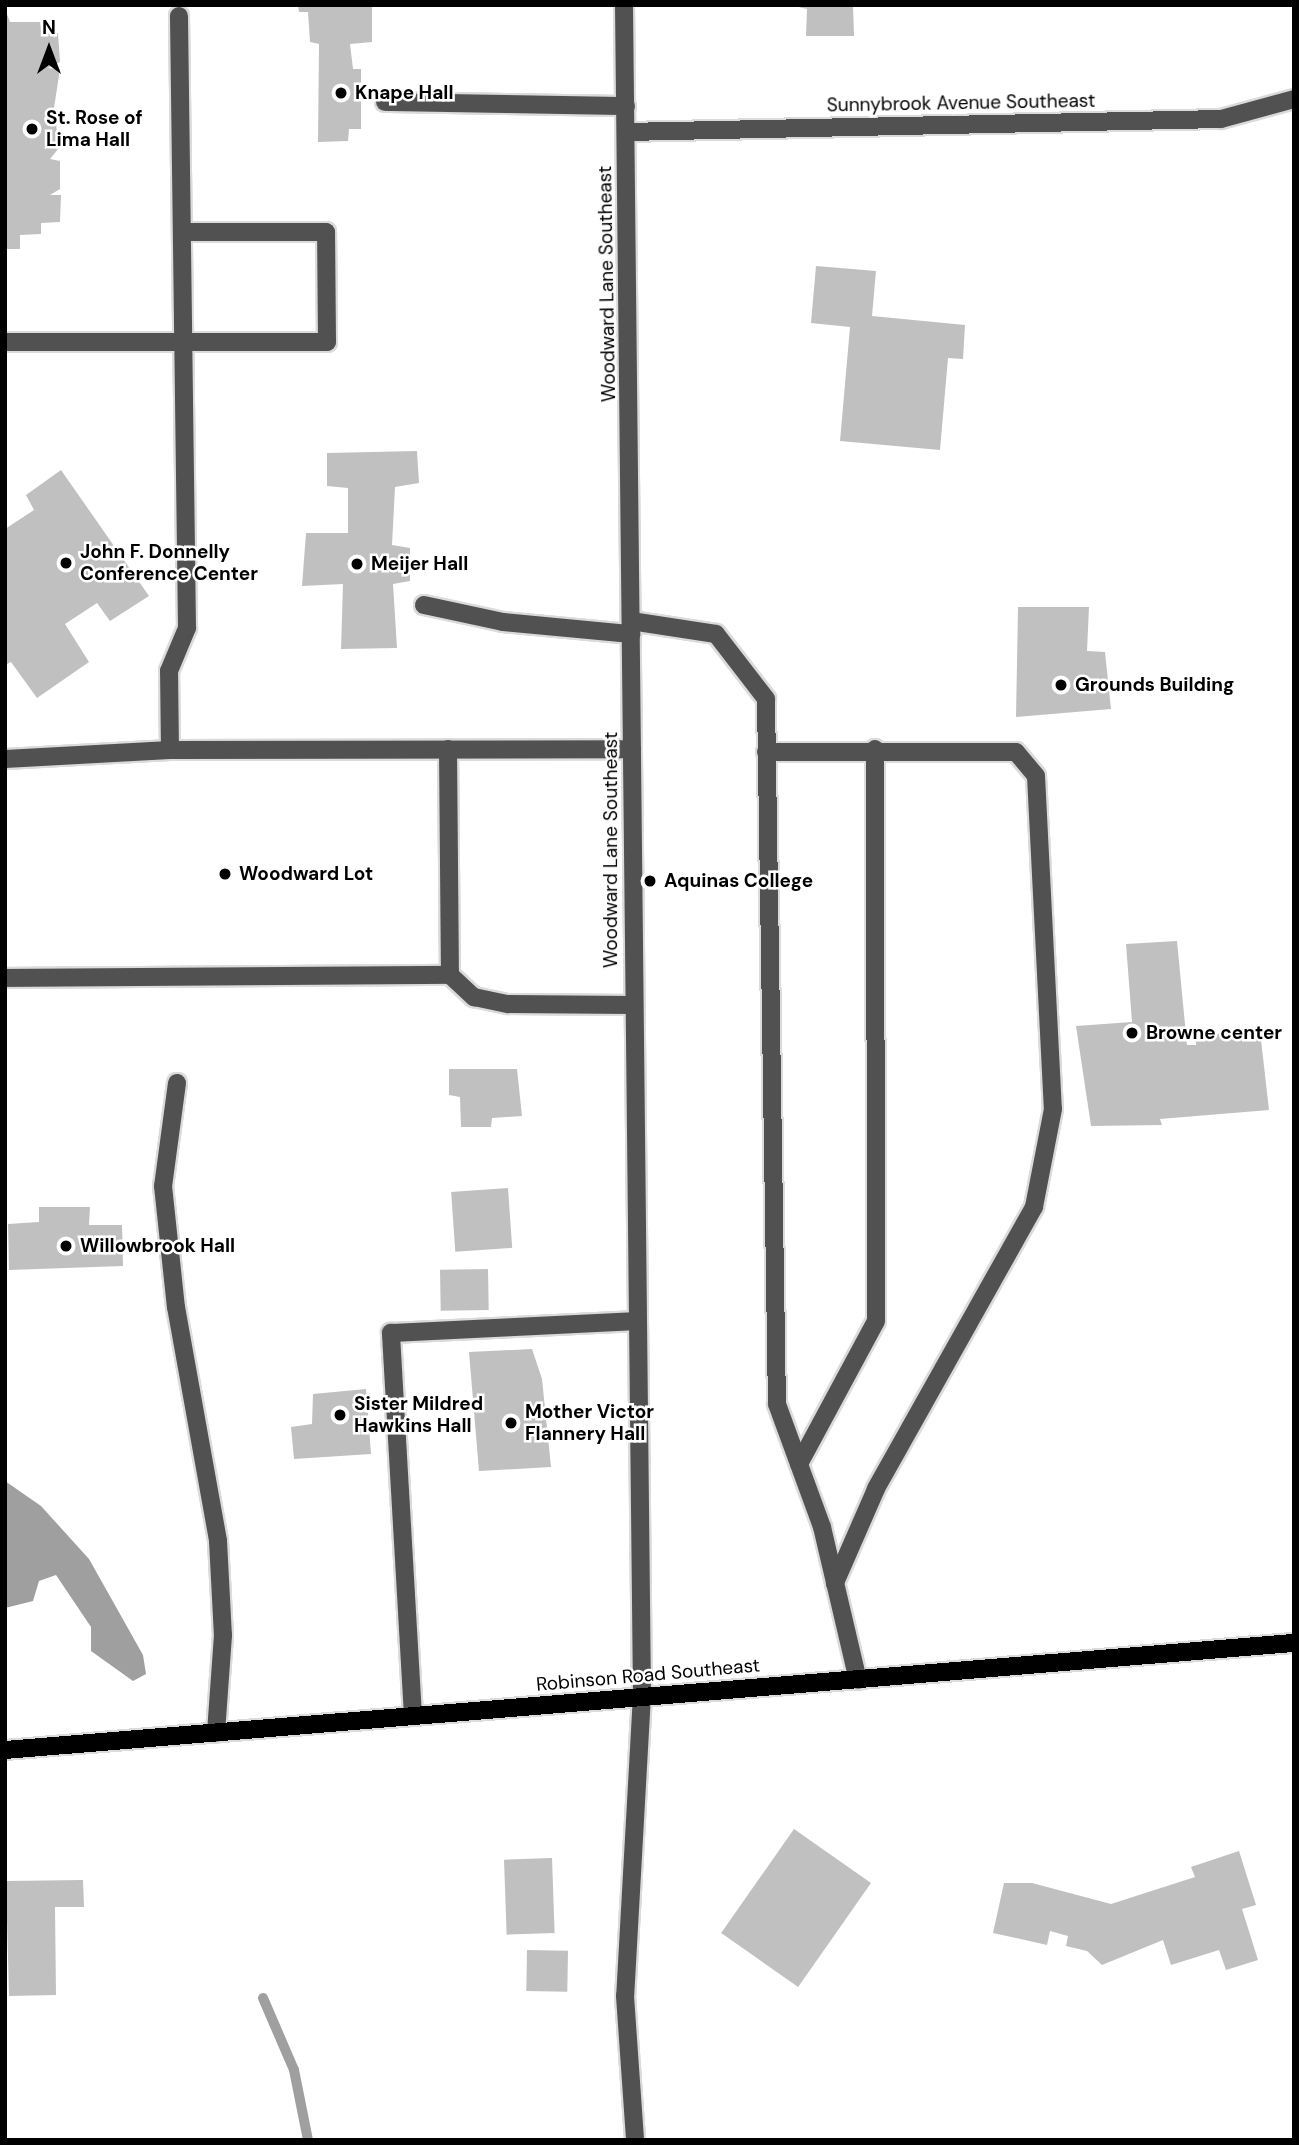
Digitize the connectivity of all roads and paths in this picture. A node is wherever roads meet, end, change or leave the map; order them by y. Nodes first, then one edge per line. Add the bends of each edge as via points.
1 (624, 5) edge
2 (179, 16) dead end
3 (1294, 99) edge
4 (385, 102) dead end
5 (626, 106) junction
6 (626, 132) junction
7 (182, 232) junction
8 (183, 341) junction
9 (5, 342) edge
10 (424, 605) dead end
11 (631, 627) junction
12 (448, 749) junction
13 (632, 749) junction
14 (875, 749) junction
15 (170, 750) junction
16 (766, 752) junction
17 (5, 759) edge
18 (450, 975) junction
19 (5, 978) edge
20 (633, 1005) junction
21 (177, 1083) dead end
22 (634, 1321) junction
23 (799, 1464) junction
24 (835, 1583) junction
25 (1294, 1643) edge
26 (858, 1681) junction
27 (642, 1695) junction
28 (413, 1716) junction
29 (216, 1733) junction
30 (5, 1750) edge
31 (635, 2140) edge

1 - 5 street, Woodward Lane Southeast
2 - 7 street
3 - 6 street, Sunnybrook Avenue Southeast via 1222,119
4 - 5 street
5 - 6 street, Woodward Lane Southeast
6 - 11 street, Woodward Lane Southeast
7 - 8 street
7 - 8 street via 326,232 327,342
8 - 9 street
8 - 15 street via 187,628 169,671
10 - 11 street via 527,625
11 - 13 street, Woodward Lane Southeast
11 - 16 street via 716,634 765,699
12 - 13 street
12 - 15 street
12 - 18 street
13 - 20 street, Woodward Lane Southeast
14 - 16 street
14 - 23 street via 876,1321
14 - 24 street via 1016,752 1036,776 1053,1109 1034,1207 877,1489
15 - 17 street
16 - 23 street via 777,1404
18 - 19 street
18 - 20 street via 474,997 508,1004
20 - 22 street, Woodward Lane Southeast
21 - 29 street via 163,1186 176,1307 218,1541 223,1636
22 - 27 street, Woodward Lane Southeast
22 - 28 street via 391,1333
23 - 24 street
24 - 26 street
25 - 26 main road, Robinson Road Southeast
26 - 27 main road, Robinson Road Southeast
27 - 28 main road, Robinson Road Southeast
27 - 31 street, Woodward Lane Southeast via 625,1996
28 - 29 main road, Robinson Road Southeast
29 - 30 main road, Robinson Road Southeast

